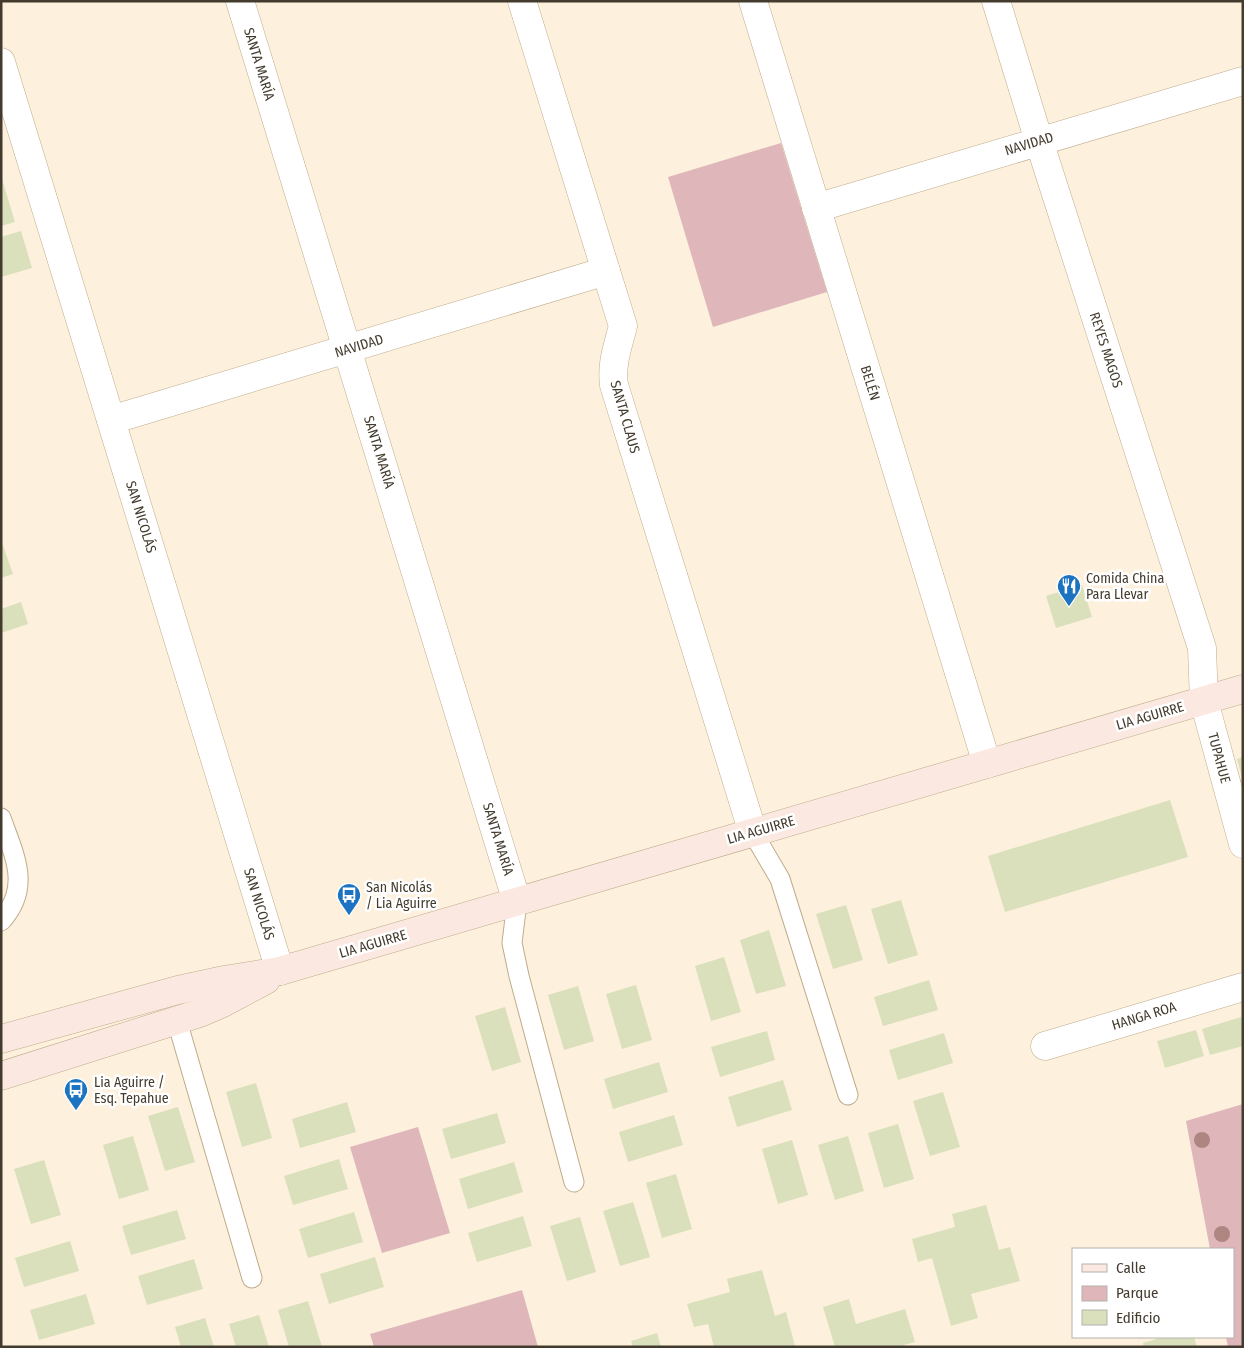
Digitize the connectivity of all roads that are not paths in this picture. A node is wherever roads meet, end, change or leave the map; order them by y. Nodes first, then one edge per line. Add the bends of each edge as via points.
1 (240, 1) edge
2 (522, 1) edge
3 (753, 1) edge
4 (996, 1) edge
5 (1, 62) edge
6 (1243, 81) edge
7 (1039, 141) junction
8 (816, 208) junction
9 (606, 271) junction
10 (347, 349) junction
11 (111, 420) junction
12 (1243, 689) edge
13 (1204, 701) junction
14 (987, 764) junction
15 (1, 818) edge
16 (753, 833) junction
17 (1243, 844) edge
18 (517, 902) junction
19 (1, 921) edge
20 (280, 972) junction
21 (1243, 987) edge
22 (177, 1021) junction
23 (1, 1039) edge
24 (1046, 1046) dead end
25 (1, 1076) edge
26 (848, 1095) dead end
27 (574, 1182) dead end
28 (252, 1278) dead end

1 - 10 street, SANTA MARÍA
2 - 9 street, SANTA CLAUS
3 - 8 street, BELÉN
4 - 7 street, REYES MAGOS
5 - 11 street, SAN NICOLÁS
6 - 7 street, NAVIDAD
7 - 8 street, NAVIDAD
7 - 13 street, REYES MAGOS via 1202,648
8 - 14 street, BELÉN
9 - 10 street, NAVIDAD
9 - 16 street, SANTA CLAUS via 623,326 614,358 614,384
10 - 11 street, NAVIDAD
10 - 18 street, SANTA MARÍA
11 - 20 street, SAN NICOLÁS
12 - 13 main road, LIA AGUIRRE
13 - 14 main road, LIA AGUIRRE
13 - 17 street, TUPAHUE
14 - 16 main road, LIA AGUIRRE
15 - 19 lane via 18,870 15,900
16 - 18 main road, LIA AGUIRRE
16 - 26 lane via 780,879
18 - 20 main road, LIA AGUIRRE
18 - 27 lane via 512,943
20 - 22 main road, LIA AGUIRRE via 221,1004
20 - 23 main road, LIA AGUIRRE via 178,990
21 - 24 street, HANGA ROA
22 - 25 main road, LIA AGUIRRE
22 - 28 lane

